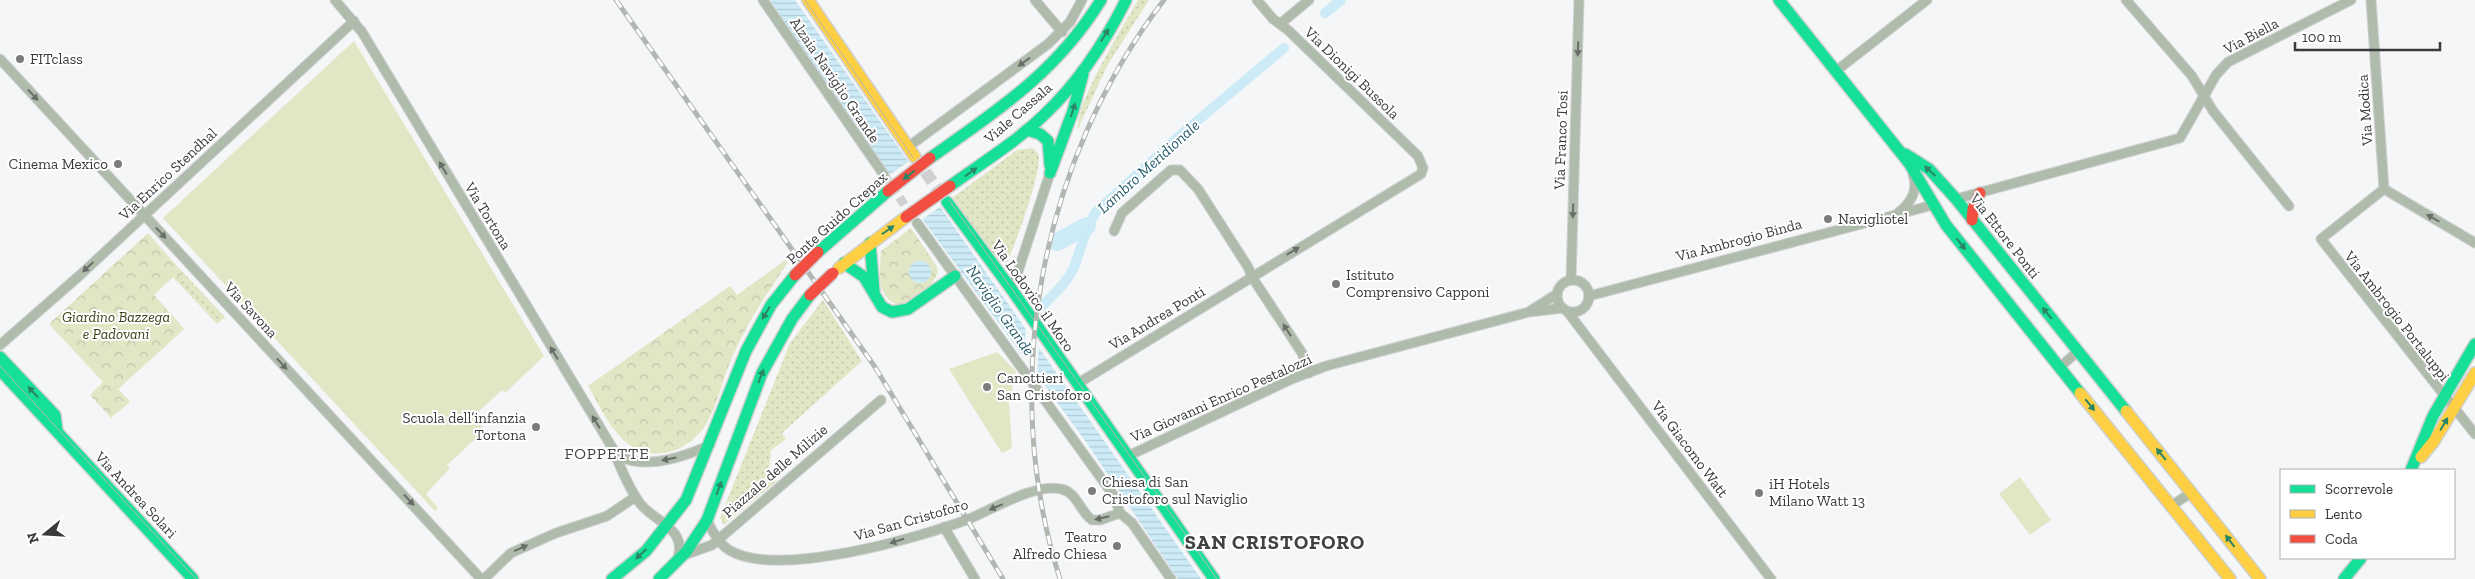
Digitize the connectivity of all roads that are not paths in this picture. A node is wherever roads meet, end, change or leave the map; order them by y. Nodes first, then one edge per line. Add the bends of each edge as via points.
1 (336, 0) edge
2 (764, 0) edge
3 (808, 0) edge
4 (1035, 0) edge
5 (1082, 0) edge
6 (1101, 0) edge
7 (1126, 0) edge
8 (1257, 0) edge
9 (1309, 0) edge
10 (1579, 0) edge
11 (1779, 0) edge
12 (1926, 0) edge
13 (2126, 0) edge
14 (2351, 0) edge
15 (2370, 0) edge
16 (354, 22) junction
17 (1280, 24) junction
18 (1062, 32) junction
19 (0, 59) edge
20 (1084, 70) junction
21 (1836, 71) junction
22 (2203, 96) junction
23 (1027, 130) junction
24 (1898, 149) junction
25 (911, 152) joint
26 (930, 158) joint
27 (1909, 163) junction
28 (1423, 168) joint
29 (1050, 173) junction
30 (884, 175) tunnel mouth
31 (2384, 189) junction
32 (1980, 193) junction
33 (1956, 199) junction
34 (947, 202) tunnel mouth
35 (1933, 205) junction
36 (2289, 206) dead end
37 (144, 214) junction
38 (1897, 214) junction
39 (1972, 220) junction
40 (917, 224) tunnel mouth
41 (1114, 231) dead end
42 (870, 243) junction
43 (2475, 243) edge
44 (844, 263) junction
45 (955, 276) junction
46 (1252, 277) junction
47 (1571, 280) junction
48 (1012, 290) junction
49 (874, 292) junction
50 (1557, 294) junction
51 (1589, 296) junction
52 (1565, 309) junction
53 (1580, 310) junction
54 (1529, 312) junction
55 (1587, 335) junction
56 (2475, 344) edge
57 (0, 345) edge
58 (2078, 351) junction
59 (0, 357) edge
60 (2060, 367) junction
61 (0, 370) edge
62 (1309, 372) junction
63 (2475, 373) edge
64 (1077, 384) junction
65 (2445, 397) junction
66 (881, 400) dead end
67 (2454, 408) junction
68 (57, 431) junction
69 (2475, 434) edge
70 (710, 444) junction
71 (613, 449) junction
72 (1128, 456) junction
73 (2411, 469) edge
74 (2192, 492) junction
75 (635, 496) junction
76 (2171, 506) junction
77 (1120, 513) junction
78 (707, 520) junction
79 (670, 522) junction
80 (944, 527) junction
81 (719, 540) junction
82 (680, 559) junction
83 (2359, 561) edge
84 (193, 579) edge
85 (483, 579) edge
86 (612, 579) edge
87 (659, 579) edge
88 (975, 579) edge
89 (1171, 579) edge
90 (1214, 579) edge
91 (1771, 579) edge
92 (2230, 579) edge
93 (2260, 579) edge
94 (2344, 579) edge
95 (2352, 579) edge

1 - 16 street, Via Tortona
2 - 30 street, Alzaia Naviglio Grande
3 - 25 street
4 - 18 street
5 - 18 street
6 - 26 street, Viale Cassala via 1062,55 1025,89
20 -> 7 street, Viale Cassala
8 - 17 street, Via Dionigi Bussola
9 - 17 street
10 -> 47 street, Via Franco Tosi
11 - 21 street, Via Ettore Ponti
12 - 21 street
13 - 22 street via 2192,76
14 - 22 street, Via Biella via 2228,62
15 - 31 street, Via Modica
16 - 37 street, Via Enrico Stendhal
71 -> 16 street, Via Tortona
17 - 28 street, Via Dionigi Bussola via 1418,156
18 -> 25 street
19 -> 37 street, Via Savona
20 - 23 street, Viale Cassala
29 -> 20 street
21 - 24 street, Via Ettore Ponti
22 - 32 street, Via Ambrogio Binda via 2180,138
22 - 36 street
23 - 29 street via 1040,134 1049,145
42 -> 23 street, Viale Cassala, bridge
24 - 27 street, Via Ettore Ponti
33 -> 24 street, Via Ettore Ponti via 1929,169
26 -> 70 street, Ponte Guido Crepax, bridge via 848,224 795,275 771,305 746,351
27 - 35 street, Via Ettore Ponti
27 - 38 street via 1915,187 1909,203
46 -> 28 street, Via Andrea Ponti via 1416,177
29 - 48 street
43 -> 31 street
31 - 65 street, Via Ambrogio Portaluppi via 2321,239
32 - 33 street, Via Ambrogio Binda
32 - 39 street
33 - 35 street, Via Ambrogio Binda
33 - 39 street, Via Ettore Ponti
34 - 48 street, Via Lodovico il Moro
35 - 38 street, Via Ambrogio Binda
35 -> 60 street, Via Ettore Ponti
37 -> 57 street, Via Enrico Stendhal
37 -> 85 street, Via Savona
38 - 51 street, Via Ambrogio Binda
58 -> 39 street, Via Ettore Ponti
40 - 45 street
41 - 46 street via 1122,213 1171,170 1180,170 1198,189
42 - 44 street
42 - 49 street
44 - 49 street via 858,271
78 -> 44 street, Piazzale delle Milizie, bridge via 765,366 781,335 810,295
45 - 49 street via 904,311 886,310
45 - 77 street via 1114,496
62 -> 46 street via 1302,353
46 - 64 street, Via Andrea Ponti
47 - 50 street, Via Giovanni Enrico Pestalozzi via 1562,285
47 - 51 street via 1582,283
48 - 64 street, Via Lodovico il Moro
50 - 52 street
50 - 54 street, Via Giovanni Enrico Pestalozzi
51 - 53 street
52 - 53 street, Via Giovanni Enrico Pestalozzi
52 - 54 street, Via Giovanni Enrico Pestalozzi
52 - 55 street, Via Giacomo Watt
53 - 55 street, Via Giacomo Watt
54 - 62 street, Via Giovanni Enrico Pestalozzi
55 - 91 street, Via Giacomo Watt
56 - 65 street
58 - 60 street
74 -> 58 street, Via Ettore Ponti
68 -> 59 street, Via Andrea Solari via 55,415
60 -> 76 street, Via Ettore Ponti
61 - 68 street, Via Andrea Solari
62 - 72 street, Via Giovanni Enrico Pestalozzi
63 - 67 street
64 - 72 street, Via Lodovico il Moro
65 - 67 street, Via Ambrogio Portaluppi
65 - 73 street via 2433,416
66 - 81 street, Piazzale delle Milizie
67 - 69 street, Via Ambrogio Portaluppi
73 -> 67 street via 2434,441
68 - 84 street, Via Andrea Solari
70 -> 71 street via 680,456 653,461 626,458
70 - 79 street via 686,500
71 - 75 street, Via Tortona
72 - 90 street, Via Lodovico il Moro
74 - 76 street
93 -> 74 street, Via Ettore Ponti
75 - 79 street, Via Tortona via 641,505
85 -> 75 street via 511,553 607,516
76 - 92 street, Via Ettore Ponti
77 -> 80 street, Via San Cristoforo via 1092,520 1070,492 1054,488 1032,492
77 - 89 street via 1132,523
78 - 81 street, Via San Cristoforo
78 - 82 street, Piazzale delle Milizie via 698,538
79 - 82 street via 680,541
79 -> 86 street via 646,551
80 -> 81 street, Via San Cristoforo via 868,550 792,559 757,560 730,551
80 - 88 street
81 - 82 street, Piazzale delle Milizie
82 - 87 street
83 - 94 street
83 - 95 street

